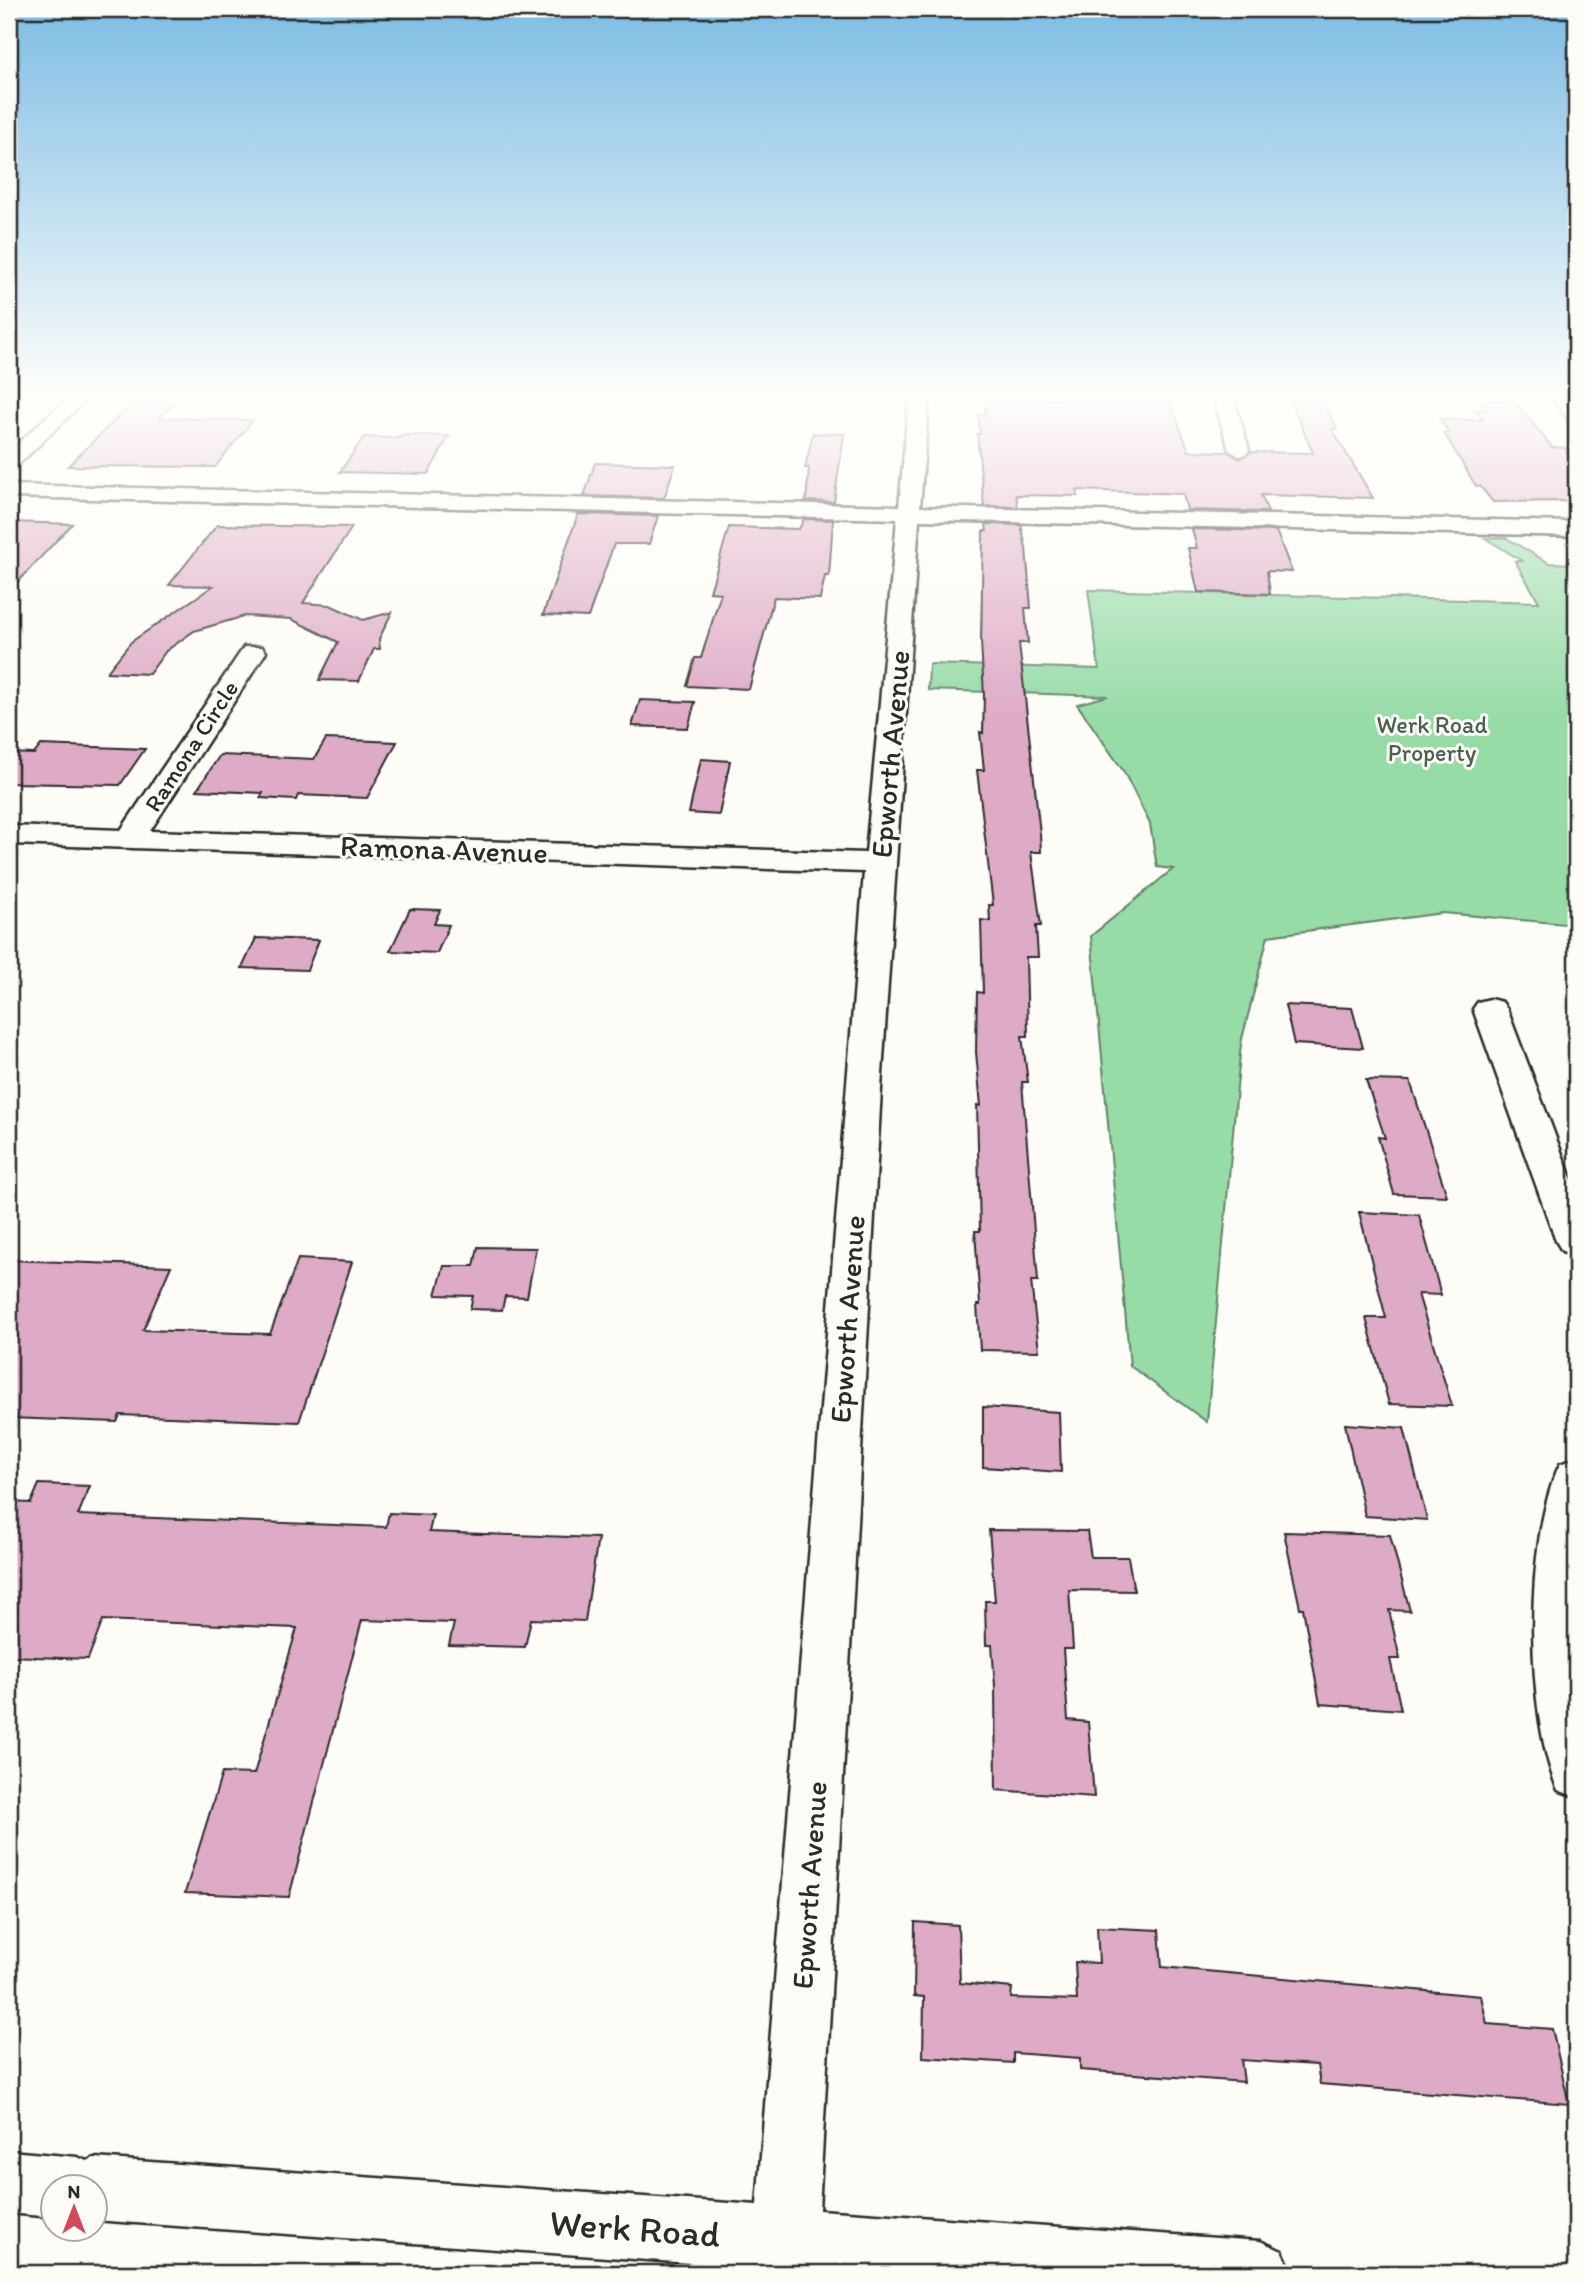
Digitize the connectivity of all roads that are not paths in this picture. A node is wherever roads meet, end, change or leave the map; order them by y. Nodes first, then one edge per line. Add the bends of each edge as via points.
1 (632, 505) edge
2 (911, 505) edge
3 (911, 512) junction
4 (1576, 529) edge
5 (253, 652) dead end
6 (9, 835) edge
7 (130, 839) junction
8 (880, 863) junction
9 (1490, 1009) dead end
10 (1576, 1241) edge
11 (1576, 1477) edge
12 (1576, 1772) edge
13 (9, 2182) edge
14 (38, 2185) edge
15 (108, 2190) edge
16 (786, 2240) junction
17 (1259, 2273) edge

1 - 3 street
2 - 3 street, Epworth Avenue
3 - 4 street
3 - 8 street, Epworth Avenue
5 - 7 street, Ramona Circle
6 - 7 street, Ramona Avenue
7 - 8 street, Ramona Avenue
8 - 16 street, Epworth Avenue
9 - 10 street
11 - 12 street via 1559,1570 1560,1660
13 - 14 street
15 - 16 street, Werk Road
16 - 17 street, Werk Road

